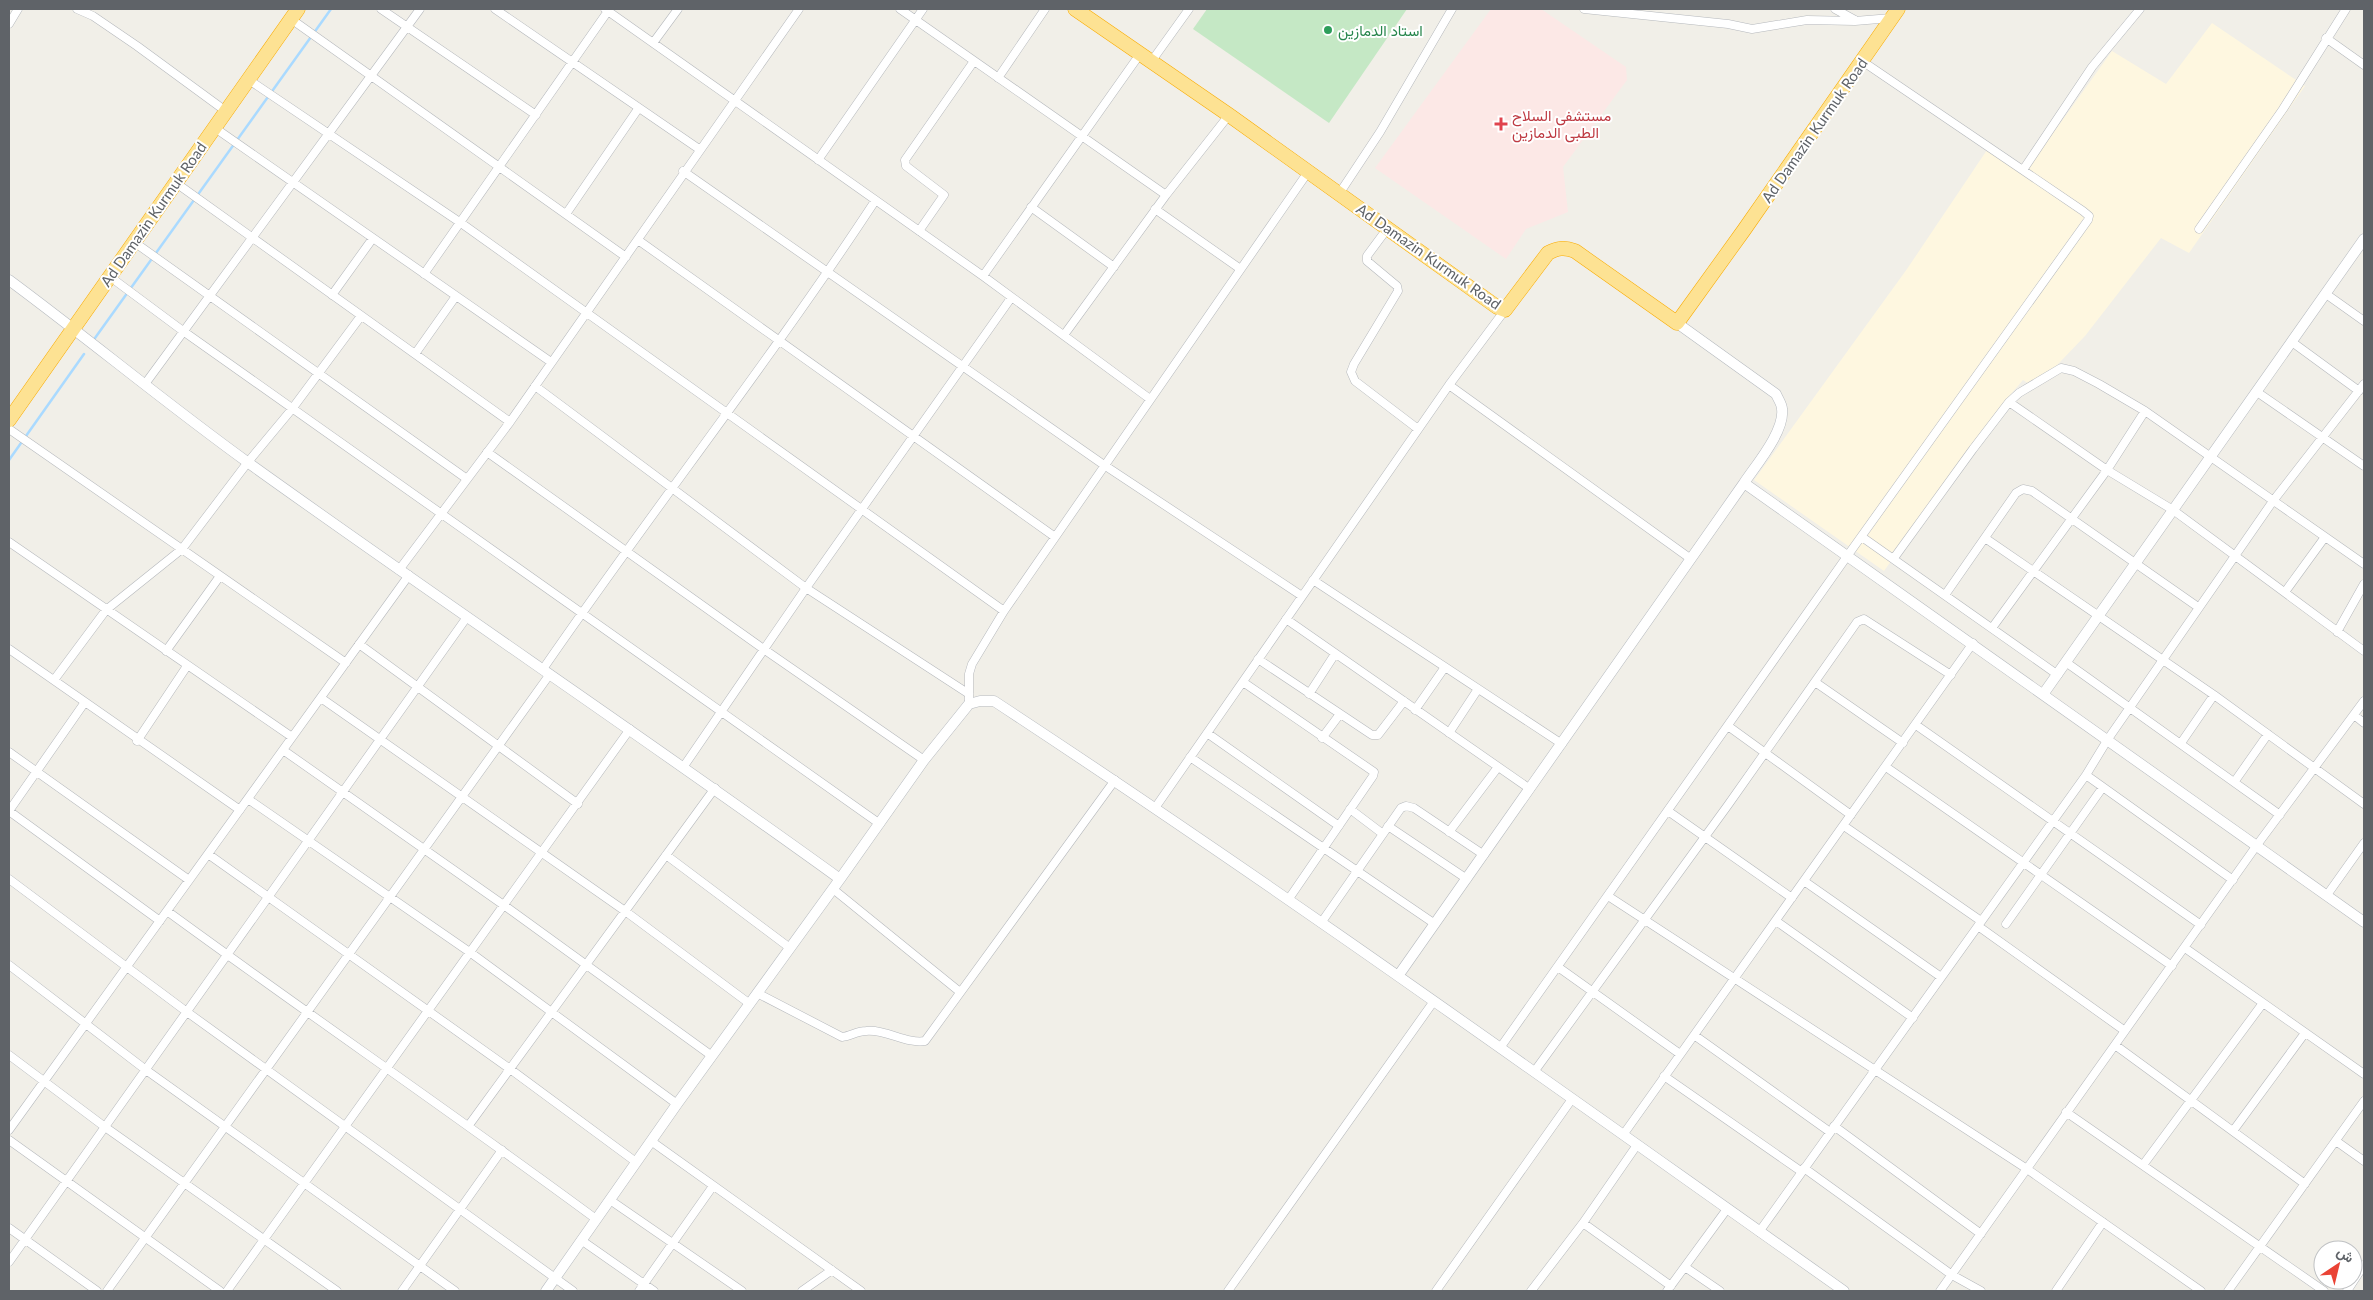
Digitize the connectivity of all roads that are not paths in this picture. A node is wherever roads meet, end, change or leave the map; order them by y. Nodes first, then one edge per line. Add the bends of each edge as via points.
1 (18, 9) edge
2 (77, 9) edge
3 (381, 9) edge
4 (420, 9) edge
5 (495, 9) edge
6 (678, 9) edge
7 (799, 9) edge
8 (900, 9) edge
9 (923, 9) edge
10 (1045, 9) edge
11 (1076, 9) edge
12 (1189, 9) edge
13 (1452, 9) edge
14 (1584, 9) edge
15 (1643, 9) edge
16 (1835, 9) edge
17 (2140, 9) edge
18 (2346, 9) edge
19 (606, 10) edge
20 (295, 14) edge
21 (1894, 14) edge
22 (1637, 16) junction
23 (916, 20) junction
24 (1855, 21) junction
25 (9, 24) edge
26 (407, 26) junction
27 (2326, 38) junction
28 (653, 43) junction
29 (1146, 58) junction
30 (974, 61) junction
31 (1862, 61) junction
32 (573, 62) junction
33 (2364, 66) edge
34 (372, 76) junction
35 (998, 78) junction
36 (249, 80) junction
37 (734, 100) junction
38 (638, 109) junction
39 (227, 112) junction
40 (536, 115) junction
41 (1229, 115) junction
42 (215, 128) junction
43 (330, 134) junction
44 (1082, 136) junction
45 (699, 149) junction
46 (818, 160) junction
47 (499, 167) junction
48 (2024, 170) junction
49 (683, 171) junction
50 (1308, 172) junction
51 (294, 182) junction
52 (176, 183) junction
53 (1339, 194) junction
54 (1166, 195) junction
55 (875, 201) junction
56 (1031, 207) junction
57 (1156, 209) junction
58 (566, 214) junction
59 (461, 223) junction
60 (1387, 229) junction
61 (2200, 230) dead end
62 (919, 232) junction
63 (253, 238) junction
64 (373, 238) junction
65 (2364, 239) edge
66 (638, 240) junction
67 (134, 242) junction
68 (626, 257) junction
69 (1114, 267) junction
70 (1239, 268) junction
71 (424, 274) junction
72 (828, 274) junction
73 (109, 276) junction
74 (983, 276) junction
75 (9, 280) edge
76 (2326, 294) junction
77 (211, 295) junction
78 (332, 295) junction
79 (456, 296) junction
80 (1011, 298) junction
81 (1505, 310) junction
82 (587, 312) junction
83 (361, 316) junction
84 (2364, 321) edge
85 (1677, 323) junction
86 (74, 328) junction
87 (183, 331) junction
88 (1064, 335) junction
89 (780, 341) junction
90 (2292, 342) junction
91 (414, 354) junction
92 (551, 362) junction
93 (964, 367) junction
94 (318, 375) junction
95 (144, 384) junction
96 (2364, 384) edge
97 (1449, 385) junction
98 (535, 386) junction
99 (2359, 391) junction
100 (2257, 392) junction
101 (1150, 399) junction
102 (2009, 402) junction
103 (292, 409) junction
104 (2145, 412) junction
105 (726, 413) junction
106 (9, 420) edge
107 (510, 422) junction
108 (9, 429) edge
109 (1418, 429) junction
110 (914, 436) junction
111 (2322, 436) junction
112 (487, 452) junction
113 (2211, 457) junction
114 (248, 462) junction
115 (1104, 464) junction
116 (2364, 466) edge
117 (2107, 470) junction
118 (467, 479) junction
119 (1744, 482) junction
120 (671, 487) junction
121 (2273, 501) junction
122 (861, 509) junction
123 (2173, 510) junction
124 (442, 513) junction
125 (2072, 518) junction
126 (1055, 537) junction
127 (1862, 537) junction
128 (2325, 537) junction
129 (1985, 538) junction
130 (9, 542) edge
131 (182, 549) junction
132 (626, 552) junction
133 (1848, 556) junction
134 (2234, 556) junction
135 (1894, 558) junction
136 (1691, 559) junction
137 (2136, 564) junction
138 (2364, 564) edge
139 (399, 570) junction
140 (2034, 571) junction
141 (409, 575) junction
142 (220, 576) junction
143 (1313, 580) junction
144 (2364, 584) edge
145 (806, 588) junction
146 (2285, 592) junction
147 (1945, 595) junction
148 (1302, 596) junction
149 (2198, 607) junction
150 (106, 610) junction
151 (1004, 611) junction
152 (581, 613) junction
153 (467, 617) junction
154 (2099, 617) junction
155 (1286, 619) junction
156 (1992, 628) junction
157 (2337, 632) junction
158 (1973, 643) junction
159 (359, 644) junction
160 (9, 649) edge
161 (765, 650) junction
162 (166, 651) junction
163 (2364, 651) edge
164 (1335, 654) junction
165 (1258, 659) junction
166 (2163, 660) junction
167 (346, 663) junction
168 (2067, 663) junction
169 (187, 666) junction
170 (1445, 667) junction
171 (546, 672) junction
172 (1951, 675) junction
173 (2058, 675) junction
174 (54, 680) junction
175 (1243, 682) junction
176 (1815, 682) junction
177 (418, 687) junction
178 (1478, 689) junction
179 (1309, 694) junction
180 (2044, 694) junction
181 (2214, 694) junction
182 (321, 698) junction
183 (969, 699) junction
184 (85, 702) junction
185 (1404, 702) junction
186 (2364, 702) edge
187 (2130, 708) junction
188 (1416, 710) junction
189 (722, 711) junction
190 (1340, 714) junction
191 (2354, 715) junction
192 (2364, 722) edge
193 (1916, 725) junction
194 (1728, 726) junction
195 (630, 729) junction
196 (1207, 733) junction
197 (1449, 733) junction
198 (2268, 734) junction
199 (292, 737) junction
200 (1322, 738) junction
201 (2108, 739) junction
202 (137, 740) junction
203 (380, 740) junction
204 (1903, 743) junction
205 (2181, 743) junction
206 (1562, 744) junction
207 (500, 745) junction
208 (284, 750) junction
209 (9, 752) edge
210 (1764, 753) junction
211 (1190, 757) junction
212 (924, 760) junction
213 (684, 766) junction
214 (1498, 767) junction
215 (1886, 767) junction
216 (2313, 769) junction
217 (37, 772) junction
218 (2086, 775) junction
219 (1115, 780) junction
220 (2235, 781) junction
221 (2103, 787) junction
222 (715, 788) junction
223 (1530, 789) junction
224 (343, 792) junction
225 (462, 798) junction
226 (248, 799) junction
227 (578, 804) junction
228 (2364, 804) edge
229 (1155, 808) junction
230 (240, 810) junction
231 (1350, 810) junction
232 (9, 811) edge
233 (1668, 811) junction
234 (1851, 815) junction
235 (2280, 815) junction
236 (2052, 820) junction
237 (880, 824) junction
238 (1339, 826) junction
239 (1388, 826) junction
240 (1844, 826) junction
241 (1449, 832) junction
242 (2071, 832) junction
243 (1383, 834) junction
244 (1704, 836) junction
245 (309, 840) junction
246 (2364, 843) edge
247 (2257, 845) junction
248 (1324, 848) junction
249 (424, 849) junction
250 (542, 853) junction
251 (208, 854) junction
252 (666, 855) junction
253 (1484, 855) junction
254 (2024, 862) junction
255 (1356, 872) junction
256 (2042, 874) junction
257 (9, 879) edge
258 (840, 879) junction
259 (1467, 879) junction
260 (189, 880) junction
261 (2233, 880) junction
262 (1804, 881) junction
263 (833, 888) junction
264 (2327, 895) junction
265 (269, 896) junction
266 (1608, 896) junction
267 (390, 897) junction
268 (1792, 898) junction
269 (1288, 900) junction
270 (504, 906) junction
271 (167, 911) junction
272 (625, 911) junction
273 (160, 921) junction
274 (1645, 921) junction
275 (1776, 921) junction
276 (2364, 922) edge
277 (1321, 923) junction
278 (1435, 924) junction
279 (1980, 924) junction
280 (2006, 924) dead end
281 (2201, 926) junction
282 (790, 948) junction
283 (2185, 948) junction
284 (471, 953) junction
285 (349, 954) junction
286 (227, 955) junction
287 (9, 965) edge
288 (586, 965) junction
289 (2172, 966) junction
290 (126, 967) junction
291 (1558, 967) junction
292 (1398, 976) junction
293 (1941, 978) junction
294 (1734, 980) junction
295 (960, 992) junction
296 (1592, 992) junction
297 (757, 993) junction
298 (1434, 1001) junction
299 (2263, 1003) junction
300 (750, 1004) junction
301 (429, 1011) junction
302 (187, 1012) junction
303 (307, 1012) junction
304 (552, 1012) junction
305 (1913, 1018) junction
306 (85, 1025) junction
307 (2125, 1031) junction
308 (2305, 1033) junction
309 (1694, 1035) junction
310 (2115, 1046) junction
311 (1500, 1048) junction
312 (9, 1054) edge
313 (1680, 1054) junction
314 (712, 1056) junction
315 (510, 1068) junction
316 (387, 1069) junction
317 (146, 1070) junction
318 (266, 1070) junction
319 (1875, 1070) junction
320 (1534, 1072) junction
321 (2364, 1074) edge
322 (1664, 1076) junction
323 (44, 1081) junction
324 (1572, 1099) junction
325 (2191, 1101) junction
326 (2364, 1101) edge
327 (677, 1104) junction
328 (2066, 1112) junction
329 (469, 1126) junction
330 (105, 1127) junction
331 (225, 1127) junction
332 (346, 1127) junction
333 (1832, 1129) junction
334 (9, 1130) edge
335 (2233, 1132) junction
336 (1623, 1135) junction
337 (9, 1140) edge
338 (651, 1141) junction
339 (2336, 1141) junction
340 (1637, 1145) junction
341 (502, 1150) junction
342 (2364, 1161) edge
343 (636, 1162) junction
344 (2143, 1165) junction
345 (2027, 1169) junction
346 (1803, 1170) junction
347 (66, 1182) junction
348 (304, 1183) junction
349 (184, 1184) junction
350 (2305, 1184) junction
351 (713, 1186) junction
352 (610, 1200) junction
353 (460, 1209) junction
354 (1727, 1209) junction
355 (596, 1219) junction
356 (2103, 1222) junction
357 (1583, 1223) junction
358 (9, 1228) edge
359 (1759, 1232) junction
360 (1981, 1234) junction
361 (145, 1238) junction
362 (25, 1240) junction
363 (264, 1240) junction
364 (582, 1240) junction
365 (673, 1244) junction
366 (2260, 1247) junction
367 (9, 1262) edge
368 (420, 1265) junction
369 (1685, 1266) junction
370 (2364, 1266) edge
371 (832, 1270) junction
372 (1952, 1275) junction
373 (555, 1278) junction
374 (644, 1284) junction
375 (1669, 1289) edge
376 (98, 1291) edge
377 (107, 1291) edge
378 (220, 1291) edge
379 (227, 1291) edge
380 (337, 1291) edge
381 (402, 1291) edge
382 (455, 1291) edge
383 (546, 1291) edge
384 (573, 1291) edge
385 (639, 1291) edge
386 (654, 1291) edge
387 (742, 1291) edge
388 (802, 1291) edge
389 (861, 1291) edge
390 (1228, 1291) edge
391 (1436, 1291) edge
392 (1531, 1291) edge
393 (1720, 1291) edge
394 (1844, 1291) edge
395 (1940, 1291) edge
396 (1981, 1291) edge
397 (2056, 1291) edge
398 (2201, 1291) edge
399 (2228, 1291) edge
400 (2324, 1291) edge
401 (2347, 1291) edge

1 - 25 street
2 - 39 street via 130,41
3 - 26 street
4 - 26 street
5 - 32 street
6 - 28 street
7 - 37 street
8 - 23 street
9 - 23 street
10 - 35 street
11 - 29 highway, Ad Damazin Kurmuk Road
12 - 29 street
13 - 53 street via 1380,132
14 - 22 street
15 - 22 street
16 - 24 street
17 - 48 street via 2092,67
18 - 27 street
19 - 28 street
19 - 32 street
20 - 34 street
20 - 36 highway, Ad Damazin Kurmuk Road
21 - 24 street
21 - 31 highway, Ad Damazin Kurmuk Road
22 - 24 street via 1752,29 1807,20
23 - 30 street
23 - 46 street
26 - 34 street
26 - 40 street
27 - 33 street
27 - 61 street via 2283,109
28 - 37 street
29 - 41 highway, Ad Damazin Kurmuk Road
29 - 44 street
30 - 35 street
30 - 62 street via 905,160 906,166 944,195
31 - 48 street
31 - 85 highway, Ad Damazin Kurmuk Road
32 - 38 street
32 - 40 street
34 - 43 street
34 - 47 street
35 - 44 street
36 - 39 highway, Ad Damazin Kurmuk Road
36 - 43 street
37 - 45 street
37 - 46 street
38 - 45 street
38 - 58 street
39 - 42 highway, Ad Damazin Kurmuk Road
40 - 47 street
41 - 50 highway, Ad Damazin Kurmuk Road
41 - 54 street
42 - 51 street
42 - 52 highway, Ad Damazin Kurmuk Road
43 - 51 street
43 - 59 street
44 - 54 street
44 - 56 street
45 - 49 street
46 - 55 street
47 - 58 street
47 - 59 street
48 - 127 street via 2088,214 2088,220
49 - 66 street
49 - 72 street
50 - 53 highway, Ad Damazin Kurmuk Road
50 - 70 street
51 - 63 street
51 - 64 street
52 - 63 street
52 - 67 highway, Ad Damazin Kurmuk Road
53 - 60 highway, Ad Damazin Kurmuk Road
54 - 57 street
55 - 62 street
55 - 72 street
56 - 69 street
56 - 74 street
57 - 69 street
57 - 70 street
58 - 68 street
59 - 71 street
59 - 82 street
60 - 81 highway, Ad Damazin Kurmuk Road
60 - 109 street via 1367,256 1367,261 1398,291 1351,372 1355,381
62 - 74 street
63 - 77 street
63 - 78 street
64 - 71 street
64 - 78 street
65 - 76 street
66 - 68 street
66 - 89 street
67 - 73 highway, Ad Damazin Kurmuk Road
67 - 77 street
68 - 82 street
69 - 88 street
70 - 101 street
71 - 79 street
72 - 89 street
72 - 93 street
73 - 86 highway, Ad Damazin Kurmuk Road
73 - 87 street
74 - 80 street
75 - 86 street
76 - 84 street
76 - 90 street
77 - 87 street
77 - 94 street
78 - 83 street
79 - 91 street
79 - 92 street
80 - 88 street
80 - 93 street
81 - 85 highway, Ad Damazin Kurmuk Road via 1548,253 1568,248
81 - 97 street
82 - 92 street
82 - 105 street
83 - 91 street
83 - 94 street
85 - 119 street via 1776,394 1782,408 1781,424 1774,438
86 - 95 street
86 - 106 highway, Ad Damazin Kurmuk Road
87 - 95 street
87 - 103 street
88 - 101 street
89 - 105 street
89 - 110 street
90 - 99 street
90 - 100 street
91 - 107 street
92 - 98 street
93 - 110 street
93 - 115 street
94 - 103 street
94 - 118 street
95 - 114 street
96 - 99 street
97 - 109 street
97 - 136 street
98 - 107 street
98 - 120 street
99 - 111 street
100 - 111 street
100 - 113 street
101 - 115 street
102 - 104 street via 2060,368 2083,375
102 - 117 street
102 - 135 street
103 - 114 street
103 - 124 street
104 - 113 street
104 - 117 street
105 - 120 street
105 - 122 street
107 - 112 street
108 - 131 street
109 - 143 street
110 - 122 street
110 - 126 street
111 - 116 street
111 - 121 street
112 - 118 street
112 - 132 street
113 - 121 street
113 - 123 street
114 - 131 street
114 - 139 street
115 - 126 street
115 - 148 street
117 - 123 street
117 - 125 street
118 - 124 street
119 - 133 street
119 - 136 street
120 - 132 street
120 - 145 street
121 - 128 street
121 - 134 street
122 - 145 street
122 - 151 street
123 - 134 street
123 - 137 street
124 - 139 street
124 - 152 street
125 - 129 street via 2032,491 2023,489 2016,493
125 - 137 street
125 - 140 street
126 - 151 street
127 - 133 street
127 - 135 street
128 - 138 street
128 - 146 street
129 - 140 street
129 - 147 street
130 - 150 street
131 - 142 street
131 - 150 street
132 - 152 street
132 - 161 street
133 - 158 street
133 - 194 street
134 - 146 street
134 - 149 street
135 - 147 street
136 - 206 street
137 - 149 street
137 - 154 street
139 - 141 street
140 - 154 street
140 - 156 street
141 - 153 street
141 - 159 street
142 - 162 street
142 - 167 street
143 - 148 street
143 - 170 street
144 - 157 street
145 - 161 street
145 - 183 street
146 - 157 street
147 - 156 street
148 - 155 street
149 - 166 street
150 - 162 street
150 - 174 street
151 - 183 street via 972,664
152 - 171 street
152 - 189 street
153 - 171 street
153 - 177 street
154 - 166 street
154 - 168 street
155 - 164 street
155 - 165 street
156 - 173 street
157 - 163 street
158 - 172 street
158 - 180 street
159 - 167 street
159 - 177 street
160 - 174 street
161 - 189 street
161 - 212 street
162 - 169 street
164 - 179 street
164 - 185 street
165 - 175 street
165 - 179 street
166 - 181 street
166 - 187 street
167 - 182 street
168 - 173 street
168 - 187 street
169 - 199 street
169 - 202 street
170 - 178 street
170 - 188 street
171 - 195 street
171 - 207 street
172 - 176 street via 1864,619 1857,622
172 - 193 street
173 - 180 street
174 - 184 street
175 - 196 street
175 - 200 street
176 - 204 street
176 - 210 street
177 - 203 street
177 - 207 street
178 - 197 street
178 - 206 street
179 - 190 street
180 - 201 street
181 - 198 street
181 - 205 street
182 - 199 street
182 - 203 street
183 - 212 street
183 - 219 street via 994,701
184 - 202 street
184 - 217 street
185 - 188 street
185 - 190 street via 1375,736
186 - 191 street
187 - 201 street
187 - 205 street
188 - 197 street
189 - 213 street
189 - 237 street
190 - 200 street
191 - 192 street
191 - 216 street
193 - 204 street
193 - 236 street
194 - 210 street
194 - 233 street
195 - 213 street
195 - 227 street
196 - 211 street
196 - 238 street
197 - 214 street
198 - 216 street
198 - 220 street
199 - 208 street
200 - 231 street via 1374,772
201 - 218 street
201 - 247 street
202 - 230 street
203 - 224 street
203 - 225 street
204 - 215 street
205 - 220 street
206 - 223 street
207 - 225 street
207 - 227 street
208 - 224 street
208 - 226 street
209 - 217 street
210 - 234 street
210 - 244 street
211 - 229 street
211 - 248 street
212 - 237 street
213 - 222 street
214 - 223 street
214 - 241 street
215 - 234 street
215 - 254 street
216 - 228 street
216 - 235 street
217 - 232 street
217 - 260 street
218 - 221 street
218 - 236 street
219 - 229 street
219 - 295 street
220 - 235 street
221 - 242 street
221 - 261 street
222 - 252 street
222 - 258 street
223 - 253 street
224 - 245 street
224 - 249 street
225 - 249 street
225 - 250 street
226 - 230 street
226 - 245 street
227 - 250 street
229 - 269 street
230 - 251 street
231 - 238 street
231 - 243 street
232 - 273 street
233 - 244 street
233 - 266 street
234 - 240 street
235 - 247 street
236 - 242 street
236 - 254 street
237 - 258 street
238 - 248 street
239 - 241 street via 1406,806
239 - 243 street
239 - 259 street
240 - 262 street
240 - 279 street
241 - 253 street
242 - 256 street
242 - 281 street
243 - 255 street
244 - 268 street
244 - 274 street
245 - 265 street
245 - 267 street
246 - 264 street
247 - 261 street
247 - 264 street
248 - 255 street
248 - 269 street
249 - 267 street
249 - 270 street
250 - 270 street
250 - 272 street
251 - 260 street
251 - 265 street
252 - 272 street
252 - 282 street
253 - 259 street
254 - 256 street
254 - 279 street
255 - 277 street
255 - 278 street
256 - 280 street
256 - 289 street
257 - 290 street
258 - 263 street
259 - 278 street
260 - 271 street
261 - 281 street
262 - 268 street
262 - 293 street
263 - 282 street
263 - 295 street
264 - 276 street
265 - 285 street
265 - 286 street
266 - 274 street
266 - 291 street
267 - 284 street
267 - 285 street
268 - 275 street
269 - 277 street
270 - 284 street
270 - 288 street
271 - 273 street
271 - 286 street
272 - 288 street
272 - 300 street
273 - 290 street
274 - 294 street
274 - 296 street
275 - 294 street
275 - 305 street
277 - 292 street
278 - 292 street
279 - 293 street
279 - 307 street
281 - 283 street
282 - 297 street
283 - 289 street
283 - 299 street
284 - 301 street
284 - 304 street
285 - 301 street
285 - 303 street
286 - 302 street
286 - 303 street
287 - 306 street
288 - 304 street
288 - 314 street
289 - 307 street
290 - 302 street
290 - 306 street
291 - 296 street
291 - 311 street
292 - 298 street
293 - 305 street
294 - 309 street
294 - 319 street
295 - 297 street via 930,1036 918,1042 865,1031 842,1037
296 - 313 street
296 - 320 street
297 - 300 street
298 - 311 street
298 - 390 street
299 - 308 street
299 - 325 street
300 - 314 street
301 - 315 street
301 - 316 street
302 - 317 street
302 - 318 street
303 - 316 street
303 - 318 street
304 - 315 street
304 - 327 street
305 - 319 street
306 - 317 street
306 - 323 street
307 - 310 street
308 - 321 street
308 - 335 street
309 - 313 street
309 - 333 street
310 - 325 street
310 - 328 street
311 - 320 street
312 - 323 street
313 - 322 street
314 - 327 street
315 - 329 street
315 - 343 street
316 - 329 street
316 - 332 street
317 - 330 street
317 - 331 street
318 - 331 street
318 - 332 street
319 - 333 street
319 - 345 street
320 - 324 street
322 - 336 street
322 - 346 street
323 - 330 street
323 - 334 street
324 - 336 street
324 - 391 street
325 - 335 street
325 - 344 street
326 - 339 street
327 - 338 street
328 - 344 street
328 - 345 street
329 - 341 street
330 - 347 street
330 - 349 street
331 - 348 street
331 - 349 street
332 - 348 street
332 - 353 street
333 - 346 street
333 - 360 street
335 - 350 street
336 - 340 street
337 - 347 street
338 - 343 street
338 - 351 street
339 - 342 street
339 - 350 street
340 - 354 street
340 - 357 street
341 - 353 street
341 - 355 street
343 - 352 street
344 - 366 street
345 - 356 street
345 - 360 street
346 - 359 street
346 - 372 street
347 - 361 street
347 - 362 street
348 - 363 street
348 - 368 street
349 - 361 street
349 - 363 street
350 - 366 street
351 - 365 street
351 - 371 street
352 - 355 street
352 - 365 street
353 - 368 street
353 - 373 street
354 - 359 street
354 - 369 street
355 - 364 street
356 - 397 street
356 - 398 street
357 - 375 street
357 - 392 street
358 - 362 street
359 - 394 street
360 - 372 street
361 - 377 street
361 - 378 street
362 - 367 street
362 - 376 street
363 - 379 street
363 - 380 street
364 - 373 street
364 - 374 street
365 - 374 street
365 - 387 street
366 - 399 street
366 - 400 street
368 - 381 street
368 - 382 street
369 - 375 street
369 - 393 street
370 - 401 street
371 - 388 street
371 - 389 street
372 - 395 street
372 - 396 street
373 - 383 street
373 - 384 street
374 - 385 street
374 - 386 street

